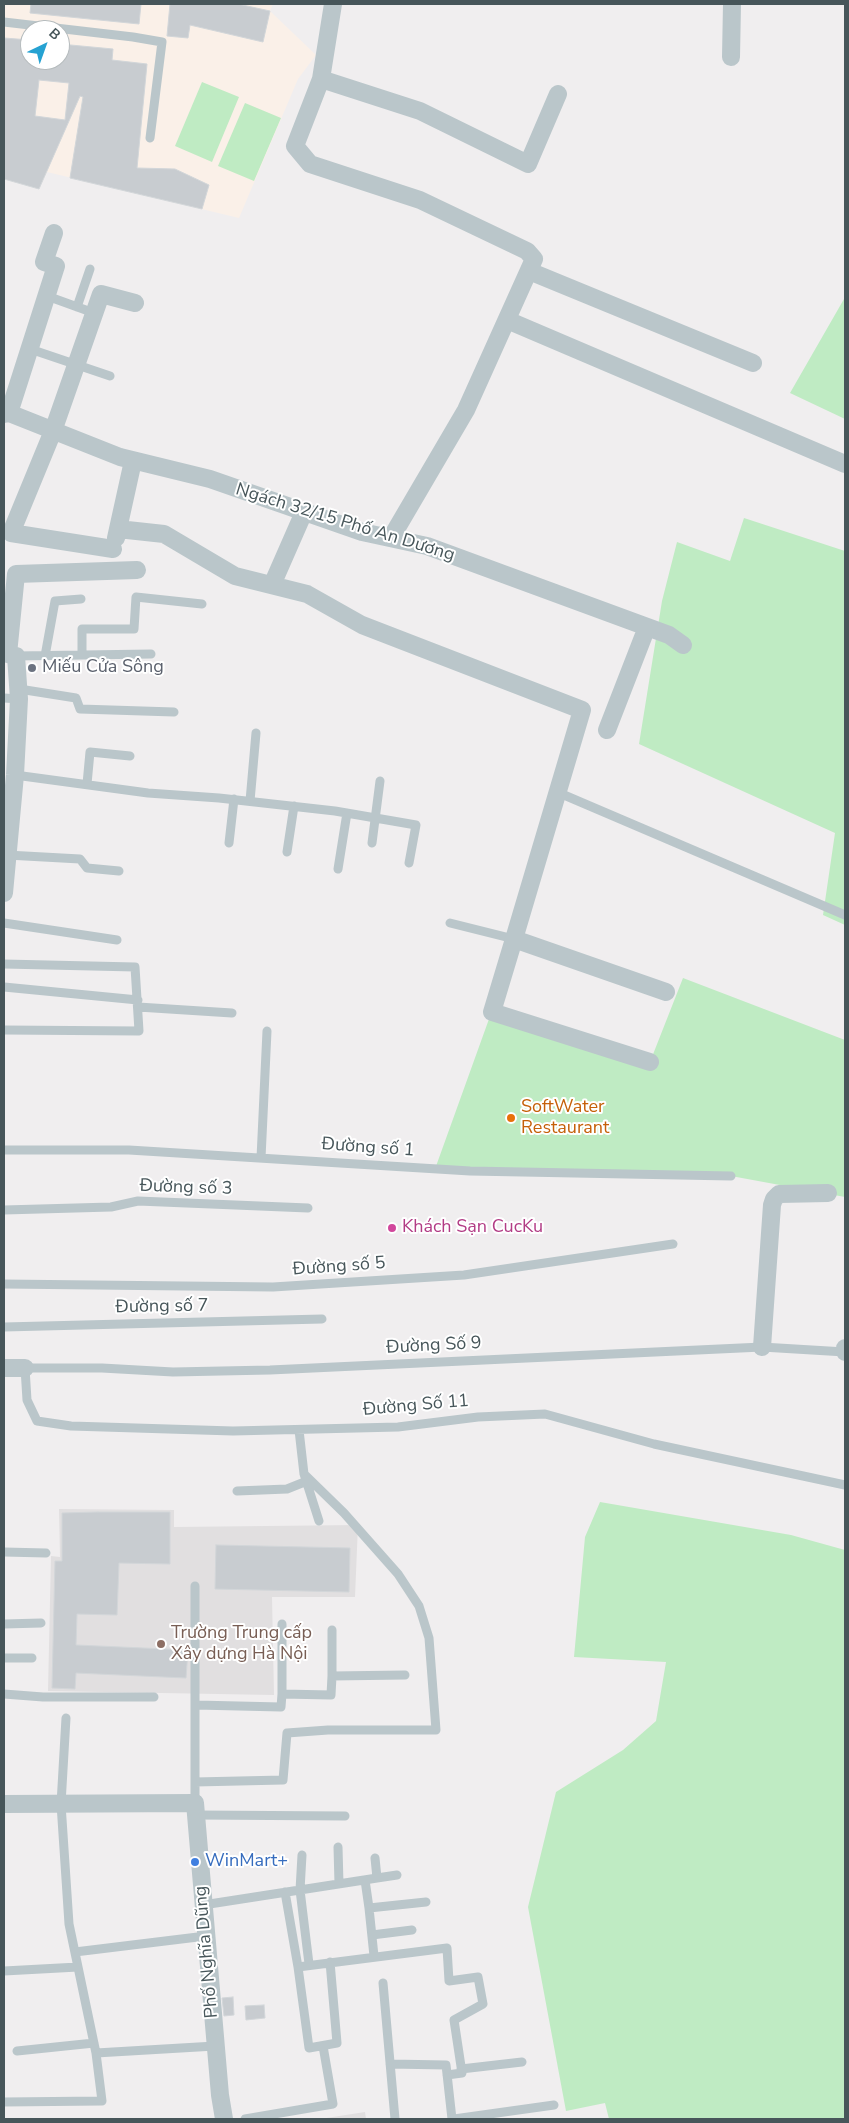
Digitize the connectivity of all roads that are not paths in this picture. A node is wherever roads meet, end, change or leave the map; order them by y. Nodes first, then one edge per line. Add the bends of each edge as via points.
1 (333, 4) edge
2 (732, 4) edge
3 (4, 22) edge
4 (731, 57) dead end
5 (321, 79) junction
6 (558, 94) dead end
7 (150, 138) dead end
8 (54, 233) dead end
9 (90, 269) dead end
10 (529, 271) junction
11 (47, 296) junction
12 (135, 303) dead end
13 (77, 307) junction
14 (94, 313) junction
15 (507, 320) junction
16 (30, 349) junction
17 (753, 363) dead end
18 (76, 364) junction
19 (110, 376) dead end
20 (6, 413) edge
21 (53, 431) junction
22 (133, 461) junction
23 (845, 464) edge
24 (304, 512) junction
25 (118, 529) junction
26 (391, 538) junction
27 (113, 549) junction
28 (110, 569) junction
29 (137, 570) dead end
30 (272, 585) junction
31 (81, 598) dead end
32 (202, 604) dead end
33 (647, 627) junction
34 (683, 645) dead end
35 (9, 654) edge
36 (151, 654) dead end
37 (82, 655) junction
38 (46, 656) junction
39 (14, 695) edge
40 (174, 712) dead end
41 (607, 730) dead end
42 (256, 733) dead end
43 (130, 756) dead end
44 (15, 775) junction
45 (380, 781) dead end
46 (87, 784) junction
47 (558, 792) junction
48 (8, 799) edge
49 (234, 800) junction
50 (250, 801) junction
51 (294, 806) junction
52 (347, 813) junction
53 (376, 818) junction
54 (229, 843) dead end
55 (372, 843) dead end
56 (288, 852) dead end
57 (7, 855) junction
58 (409, 863) dead end
59 (338, 869) dead end
60 (119, 870) dead end
61 (4, 893) edge
62 (845, 914) edge
63 (4, 923) edge
64 (450, 923) dead end
65 (117, 940) dead end
66 (514, 940) junction
67 (4, 964) edge
68 (4, 987) edge
69 (666, 992) dead end
70 (138, 1004) junction
71 (232, 1013) dead end
72 (4, 1030) edge
73 (266, 1031) dead end
74 (650, 1062) dead end
75 (4, 1150) edge
76 (261, 1158) junction
77 (731, 1176) dead end
78 (828, 1193) dead end
79 (308, 1208) dead end
80 (4, 1210) edge
81 (674, 1244) dead end
82 (4, 1284) edge
83 (322, 1319) dead end
84 (4, 1327) edge
85 (762, 1347) junction
86 (845, 1351) edge
87 (4, 1368) edge
88 (25, 1368) junction
89 (299, 1430) junction
90 (305, 1478) junction
91 (845, 1485) edge
92 (237, 1491) dead end
93 (319, 1521) dead end
94 (4, 1552) edge
95 (46, 1554) dead end
96 (195, 1586) dead end
97 (40, 1623) dead end
98 (4, 1624) edge
99 (282, 1624) dead end
100 (332, 1630) dead end
101 (4, 1658) edge
102 (32, 1658) dead end
103 (405, 1675) dead end
104 (332, 1676) junction
105 (4, 1694) edge
106 (282, 1694) junction
107 (154, 1697) dead end
108 (196, 1705) junction
109 (66, 1718) dead end
110 (195, 1782) junction
111 (4, 1804) edge
112 (61, 1804) junction
113 (195, 1809) junction
114 (345, 1816) dead end
115 (338, 1847) dead end
116 (302, 1855) dead end
117 (375, 1858) dead end
118 (397, 1875) dead end
119 (377, 1878) junction
120 (365, 1880) junction
121 (339, 1884) junction
122 (300, 1890) junction
123 (285, 1892) junction
124 (426, 1902) dead end
125 (204, 1905) junction
126 (369, 1908) junction
127 (412, 1930) dead end
128 (372, 1935) junction
129 (206, 1936) junction
130 (75, 1952) junction
131 (374, 1956) junction
132 (330, 1962) junction
133 (309, 1964) junction
134 (78, 1967) junction
135 (298, 1967) junction
136 (4, 1971) edge
137 (383, 1983) dead end
138 (94, 2044) junction
139 (215, 2046) junction
140 (323, 2046) junction
141 (17, 2050) dead end
142 (96, 2053) junction
143 (522, 2062) dead end
144 (390, 2064) junction
145 (461, 2069) junction
146 (447, 2075) junction
147 (4, 2102) edge
148 (554, 2105) dead end
149 (224, 2119) edge
150 (245, 2119) edge
151 (395, 2119) edge
152 (453, 2119) edge

1 - 5 street
2 - 4 street
3 - 7 lane via 162,42
5 - 6 street via 420,111 528,164
5 - 10 street via 295,146 310,164 420,200 527,251 534,259
8 - 11 street via 44,262 56,266
9 - 13 lane
10 - 15 street
10 - 17 street
11 - 13 lane
11 - 16 street
12 - 14 street via 101,294
13 - 14 lane
14 - 18 street
15 - 23 street
15 - 26 street via 466,410
16 - 18 lane
16 - 20 street
18 - 19 lane
18 - 21 street
20 - 21 street, Ngách 32/15 Phố An Dương
21 - 22 street, Ngách 32/15 Phố An Dương
21 - 27 street via 11,533
22 - 24 street, Ngách 32/15 Phố An Dương via 210,480
22 - 25 street
24 - 26 street, Ngách 32/15 Phố An Dương via 362,532
24 - 30 street
25 - 27 street
25 - 30 street via 164,534 235,576
26 - 33 street, Ngách 32/15 Phố An Dương via 427,546
27 - 28 street
28 - 29 street
28 - 35 street via 16,574
30 - 47 street via 307,594 362,624 582,710
31 - 38 lane via 54,601
32 - 37 lane via 136,597 134,629 82,629
33 - 34 street, Ngách 32/15 Phố An Dương via 670,635
33 - 41 street
35 - 38 lane
35 - 39 street
36 - 37 lane
37 - 38 lane
39 - 40 lane via 76,698 80,709
39 - 44 street
42 - 50 lane
43 - 46 lane via 90,752
44 - 46 lane
44 - 48 street
45 - 53 lane
46 - 49 lane
47 - 62 lane
47 - 66 street
48 - 57 street
49 - 50 lane
49 - 54 lane
50 - 51 lane
51 - 52 lane
51 - 56 lane
52 - 53 lane
52 - 59 lane
53 - 55 lane
53 - 58 lane via 416,825
57 - 60 lane via 80,859 87,868
57 - 61 street
63 - 65 lane
64 - 66 lane
66 - 69 street
66 - 74 street via 492,1012
67 - 70 lane via 135,967
68 - 70 lane
70 - 71 lane
70 - 72 lane via 139,1031
73 - 76 lane
75 - 76 lane, Đường số 1 via 129,1150
76 - 77 lane, Đường số 1 via 470,1171
78 - 85 street via 779,1194 774,1199
79 - 80 lane, Đường số 3 via 138,1201 111,1207
81 - 82 lane, Đường số 5 via 464,1275 273,1288
83 - 84 lane, Đường số 7
85 - 86 lane, Đường Số 9
85 - 88 lane, Đường Số 9 via 270,1370 173,1372
87 - 88 street
88 - 89 lane, Đường Số 11 via 27,1400 38,1422 186,1430
89 - 90 lane
89 - 91 lane, Đường Số 11 via 398,1427 478,1417 545,1414 654,1444
90 - 92 lane via 287,1489
90 - 93 lane
90 - 110 lane via 344,1513 398,1574 419,1606 429,1638 436,1730 287,1733 283,1780
94 - 95 lane
96 - 108 lane, Phố Nghĩa Dũng
97 - 98 lane
99 - 106 lane
100 - 104 lane
101 - 102 lane
103 - 104 lane
104 - 106 lane via 331,1695
105 - 107 lane
106 - 108 lane via 281,1706
108 - 110 lane, Phố Nghĩa Dũng
109 - 112 lane
110 - 113 lane, Phố Nghĩa Dũng
111 - 112 street
112 - 113 street
112 - 130 lane via 69,1924
113 - 114 lane
113 - 125 street, Phố Nghĩa Dũng
115 - 121 lane
116 - 122 lane
117 - 119 lane
118 - 119 lane
119 - 120 lane
120 - 121 lane
120 - 126 lane
121 - 122 lane
122 - 123 lane
122 - 133 lane
123 - 125 lane
123 - 135 lane
124 - 126 lane
125 - 129 street, Phố Nghĩa Dũng
126 - 128 lane
127 - 128 lane
128 - 131 lane
129 - 130 lane
129 - 139 street, Phố Nghĩa Dũng
130 - 134 lane
131 - 132 lane
131 - 145 lane via 447,1948 449,1980 478,1977 484,2004 454,2020
132 - 133 lane
132 - 140 lane via 337,2043
133 - 135 lane
134 - 136 lane
134 - 138 lane
135 - 140 lane via 309,2048
137 - 144 lane
138 - 141 lane
138 - 142 lane
139 - 142 lane
139 - 149 street, Phố Nghĩa Dũng
140 - 150 lane via 332,2104
142 - 147 lane via 102,2100
143 - 145 lane
144 - 146 lane via 446,2065
144 - 151 lane
145 - 146 lane via 462,2073
146 - 152 lane
148 - 152 lane

